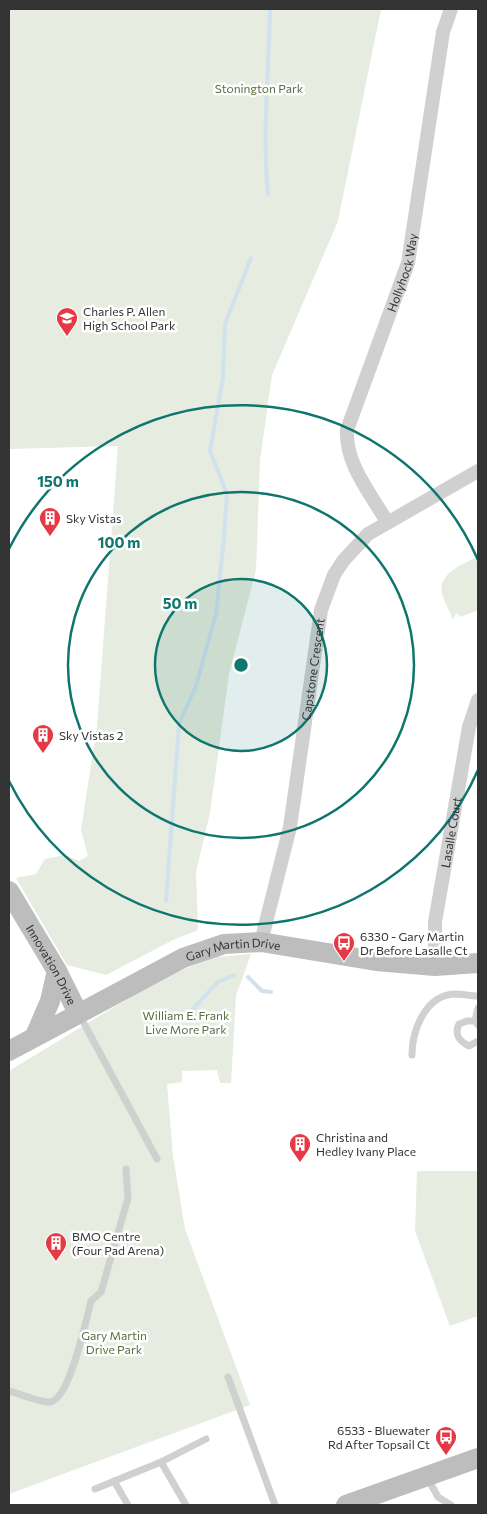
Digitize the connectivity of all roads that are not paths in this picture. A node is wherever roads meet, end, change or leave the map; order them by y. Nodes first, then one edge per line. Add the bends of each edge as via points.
1 (451, 9) edge
2 (478, 471) edge
3 (387, 522) junction
4 (478, 700) edge
5 (9, 891) edge
6 (261, 942) junction
7 (478, 963) edge
8 (435, 966) junction
9 (57, 971) junction
10 (478, 996) edge
11 (478, 1008) edge
12 (78, 1013) junction
13 (477, 1023) edge
14 (35, 1036) junction
15 (478, 1041) edge
16 (9, 1051) edge
17 (412, 1055) dead end
18 (157, 1159) dead end
19 (126, 1169) dead end
20 (228, 1377) dead end
21 (9, 1390) edge
22 (206, 1439) dead end
23 (478, 1458) edge
24 (161, 1462) junction
25 (426, 1476) junction
26 (114, 1481) junction
27 (95, 1489) dead end
28 (128, 1505) edge
29 (186, 1505) edge
30 (275, 1505) edge
31 (346, 1505) edge
32 (451, 1505) edge

1 - 3 street, Hollyhock Way via 442,40 408,263 347,430 350,455
2 - 3 street, Capstone Crescent
3 - 6 street, Capstone Crescent via 368,534 343,560 330,583 321,610 290,827
4 - 8 street, Lasalle Court via 469,727 434,922
5 - 9 street, Innovation Drive
6 - 8 street, Gary Martin Drive via 376,961
6 - 12 street, Gary Martin Drive via 224,944 183,958
7 - 8 street, Gary Martin Drive
9 - 12 street, Innovation Drive
9 - 14 street via 50,1001
10 - 17 lane via 453,994 437,1001 419,1019
11 - 13 lane
12 - 14 street, Gary Martin Drive
12 - 18 lane
13 - 15 lane via 467,1021 456,1030 463,1044 469,1046
14 - 16 street, Gary Martin Drive
19 - 21 lane via 128,1198 102,1292 91,1302 68,1384 56,1399 49,1402
20 - 30 lane
22 - 24 lane
23 - 25 street
24 - 26 lane
24 - 29 lane
25 - 31 street
25 - 32 lane via 438,1497
26 - 27 lane
26 - 28 lane

